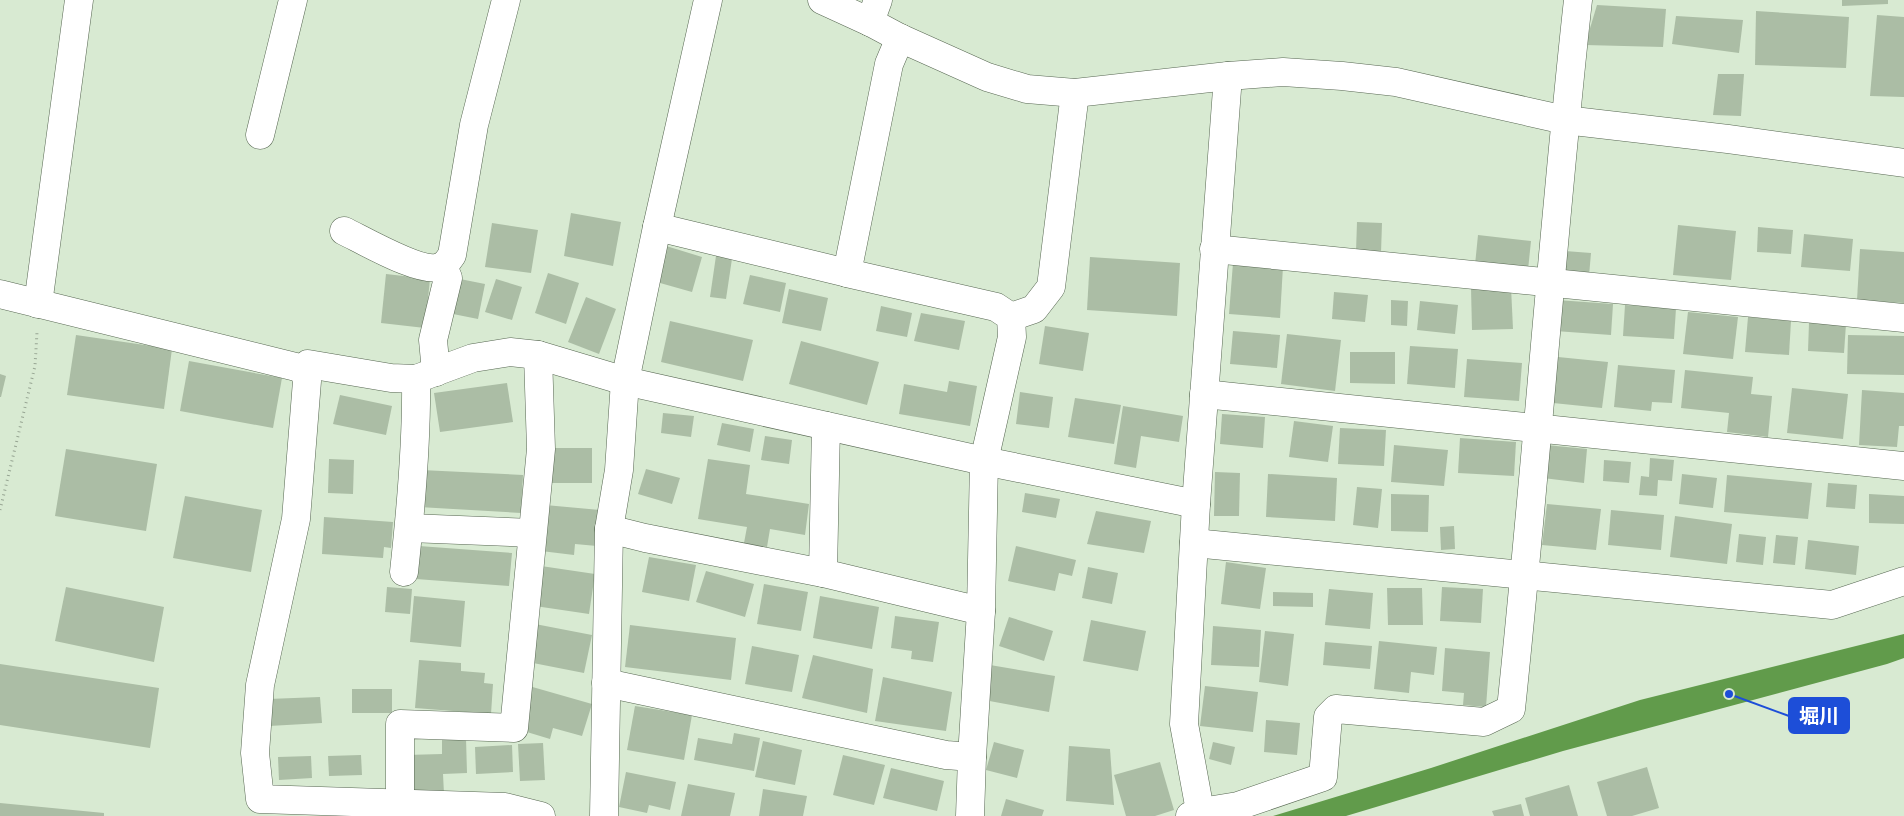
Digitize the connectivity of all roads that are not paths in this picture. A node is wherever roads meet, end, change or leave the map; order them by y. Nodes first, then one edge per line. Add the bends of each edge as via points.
1 (79, 0) edge
2 (293, 0) edge
3 (506, 0) edge
4 (708, 0) edge
5 (822, 0) edge
6 (1578, 0) edge
7 (874, 11) edge
8 (900, 38) junction
9 (1228, 76) junction
10 (1075, 93) junction
11 (1565, 120) junction
12 (260, 135) dead end
13 (1904, 163) edge
14 (657, 227) junction
15 (344, 231) dead end
16 (1214, 249) junction
17 (443, 266) junction
18 (846, 273) junction
19 (1550, 282) junction
20 (0, 294) edge
21 (38, 304) junction
22 (1011, 317) junction
23 (1904, 318) edge
24 (538, 355) junction
25 (304, 368) junction
26 (426, 376) junction
27 (625, 381) junction
28 (1204, 394) junction
29 (826, 426) junction
30 (1537, 428) junction
31 (984, 461) junction
32 (1904, 466) edge
33 (1196, 504) junction
34 (409, 528) junction
35 (609, 529) junction
36 (532, 533) junction
37 (1194, 543) junction
38 (404, 572) dead end
39 (823, 573) junction
40 (1525, 575) junction
41 (1904, 581) edge
42 (981, 611) junction
43 (606, 683) junction
44 (972, 757) junction
45 (400, 804) junction
46 (1197, 815) edge
47 (541, 816) edge
48 (604, 816) edge
49 (970, 816) edge

1 - 21 street
2 - 12 street
3 - 17 street via 474,125 452,255
4 - 14 street
5 - 7 street
6 - 11 street
7 - 8 street
8 - 10 street via 987,77 1027,89
8 - 18 street via 889,64
9 - 10 street
9 - 11 street via 1283,72 1396,82
9 - 16 street
10 - 22 street via 1051,287 1034,309
11 - 13 street
11 - 19 street
14 - 18 street
14 - 27 street
15 - 17 street via 414,265 433,269
16 - 19 street
16 - 28 street
17 - 26 street via 448,278
18 - 22 street via 996,307
19 - 23 street
19 - 30 street
20 - 21 street
21 - 25 street
22 - 31 street via 1012,337
24 - 26 street via 510,352 473,358
24 - 27 street
24 - 36 street via 541,450
25 - 26 street via 308,364 392,378
25 - 45 street via 307,381 296,519 260,685 255,752 260,800
26 - 34 street via 416,414
27 - 29 street
27 - 35 street via 619,470
28 - 30 street
28 - 33 street
29 - 31 street
29 - 39 street
30 - 32 street
30 - 40 street
31 - 33 street
31 - 42 street
33 - 37 street
34 - 36 street
34 - 38 street
35 - 39 street
35 - 43 street
36 - 45 street via 514,728 400,724
37 - 40 street
37 - 46 street via 1184,724
39 - 42 street
40 - 41 street via 1832,605
40 - 46 street via 1510,710 1484,722 1336,709 1328,717 1323,777 1238,806
42 - 44 street
43 - 44 street via 946,755
43 - 48 street
44 - 49 street
45 - 47 street via 505,807

